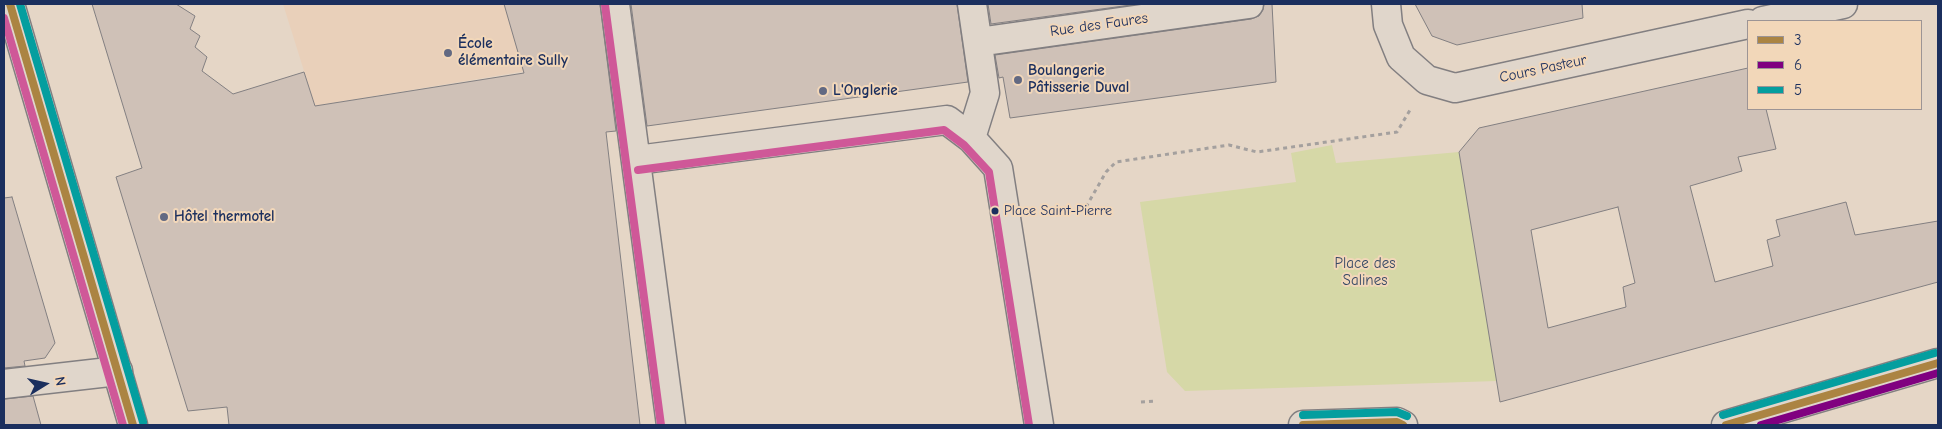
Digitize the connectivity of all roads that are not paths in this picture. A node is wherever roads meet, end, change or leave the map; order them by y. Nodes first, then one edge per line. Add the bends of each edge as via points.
1 (10, 4) edge
2 (615, 4) edge
3 (972, 4) edge
4 (1249, 4) edge
5 (1386, 4) edge
6 (1843, 4) edge
7 (1210, 6) edge
8 (1767, 20) edge
9 (1747, 24) edge
10 (978, 42) junction
11 (971, 138) junction
12 (637, 160) junction
13 (1938, 363) edge
14 (118, 371) junction
15 (4, 384) edge
16 (1791, 417) edge
17 (133, 425) edge
18 (671, 425) edge
19 (1039, 425) edge
20 (1303, 425) edge
21 (1403, 425) edge
22 (1726, 425) edge

1 - 14 street
2 - 12 street
3 - 10 street
4 - 7 street, Rue des Faures
5 - 9 street, Cours Pasteur via 1388,25 1401,57 1427,80 1455,88
6 - 8 street
7 - 10 street, Rue des Faures
10 - 11 street via 985,93
11 - 12 street via 947,120
11 - 19 street via 998,168
12 - 18 street
13 - 16 street
14 - 15 street
14 - 17 street
16 - 22 street
20 - 21 street via 1397,422

